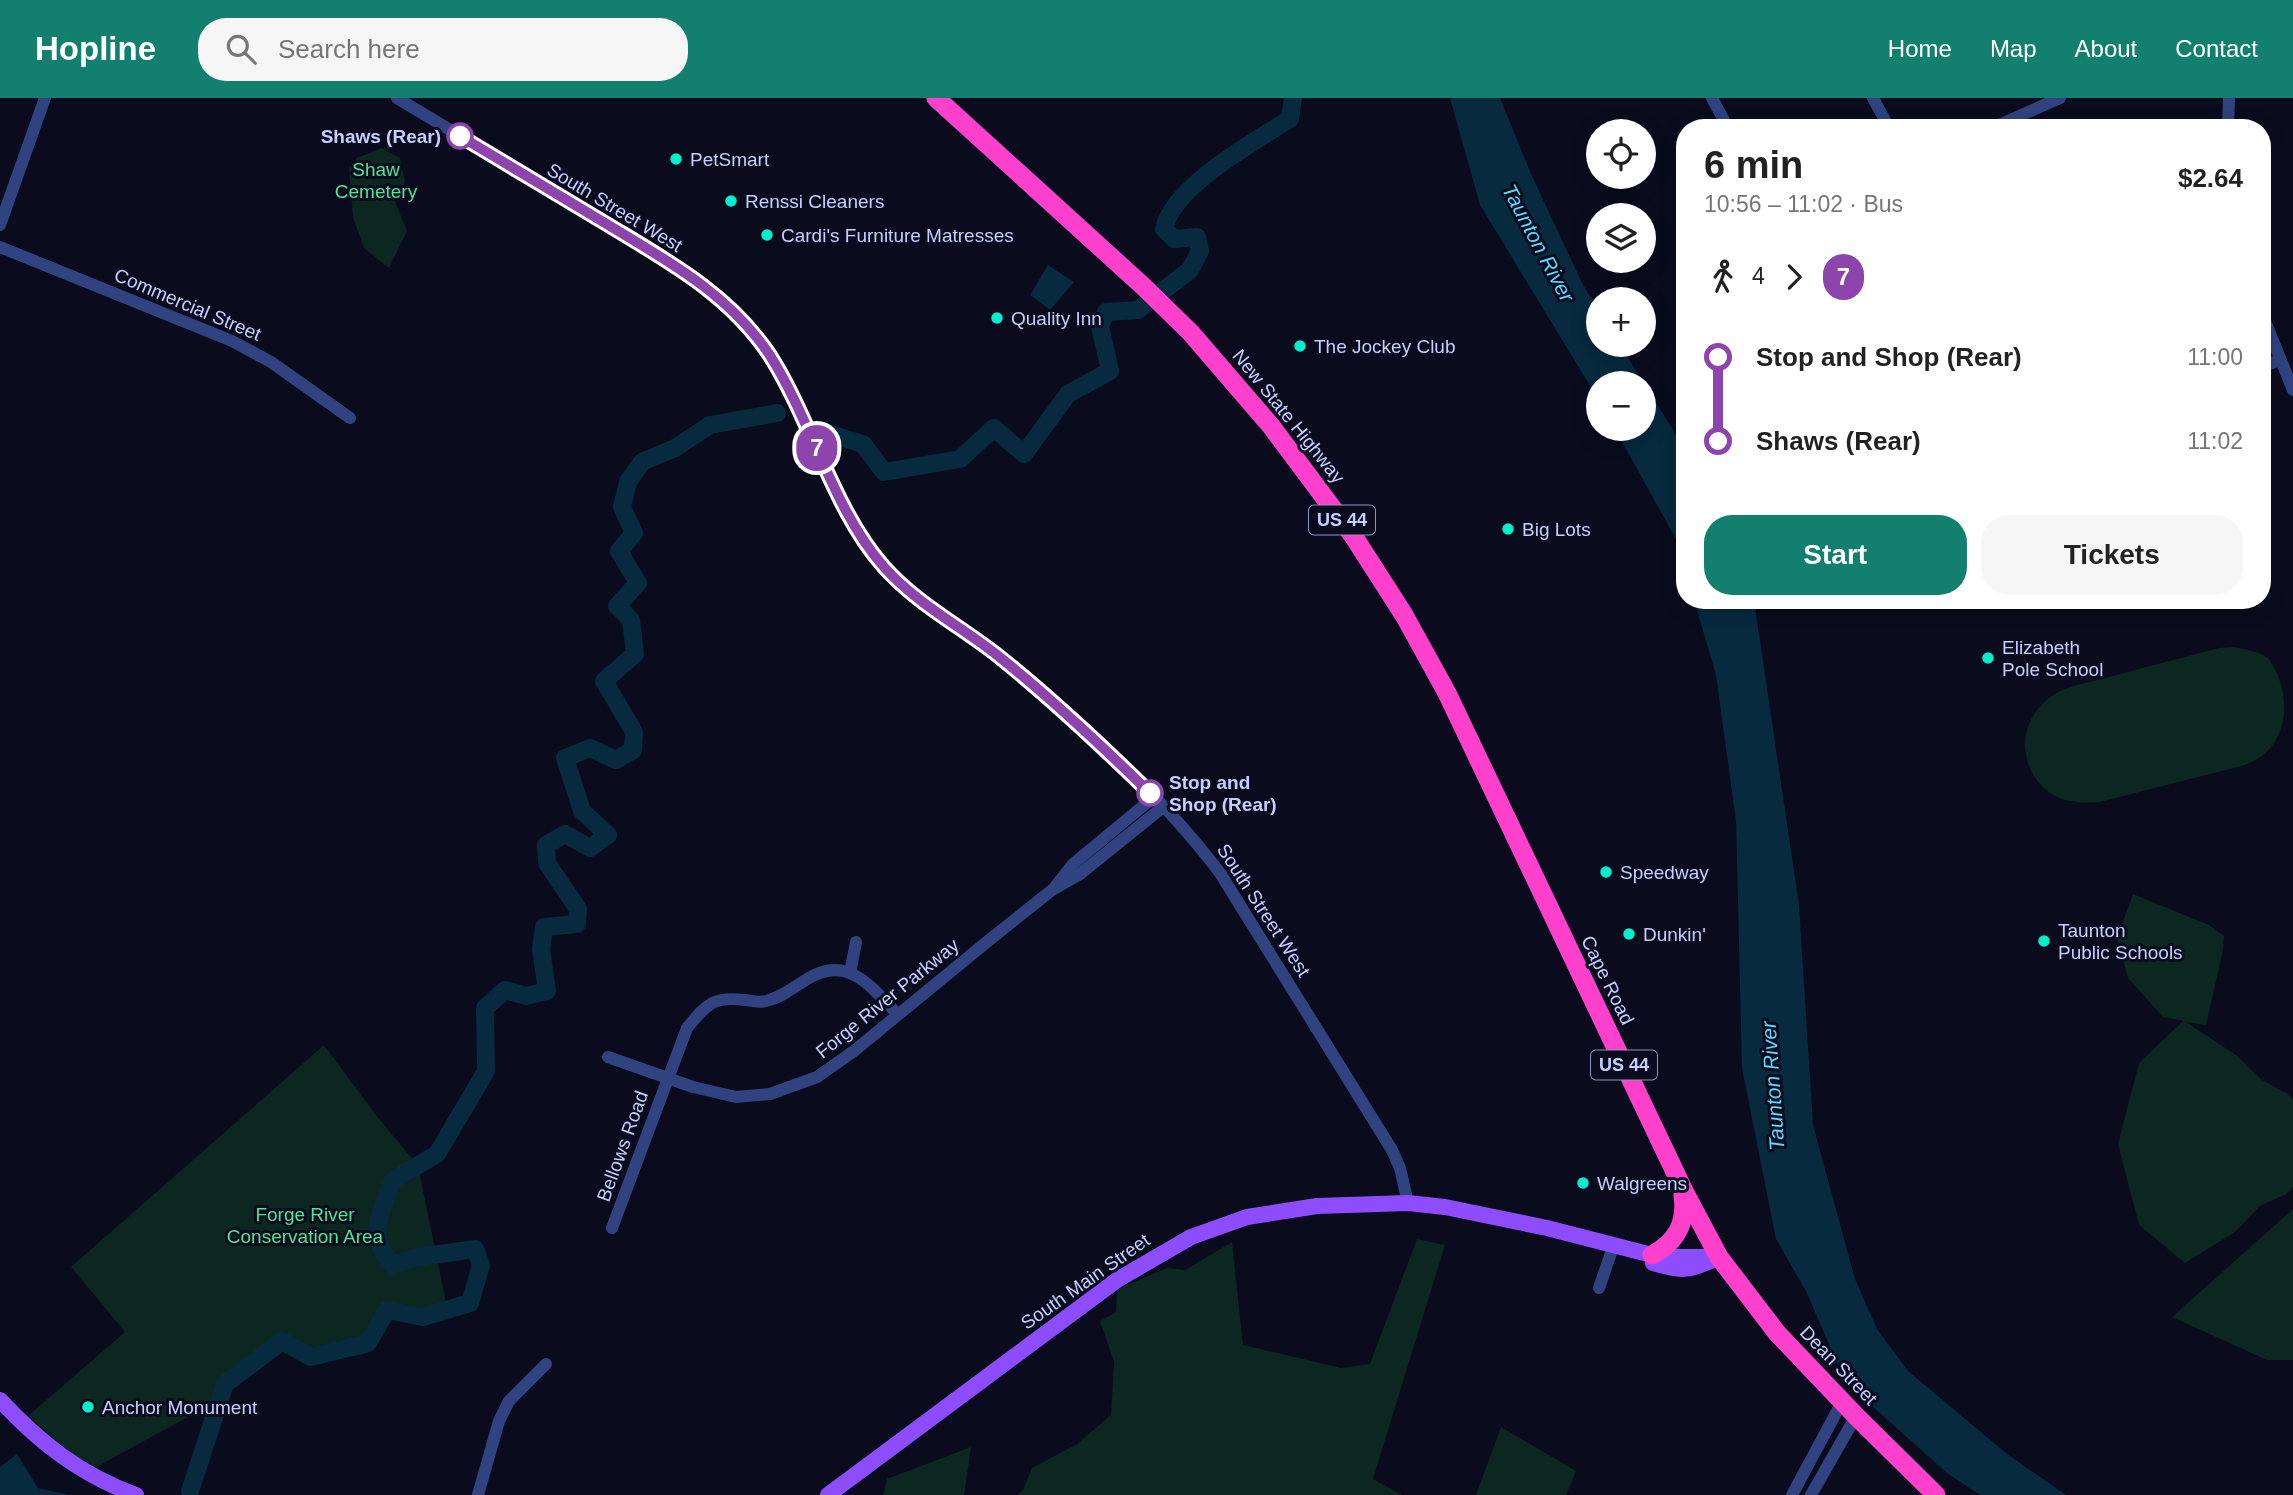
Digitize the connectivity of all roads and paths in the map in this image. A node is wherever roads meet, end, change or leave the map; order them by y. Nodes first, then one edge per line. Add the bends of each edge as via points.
1 (45, 98) edge
2 (397, 98) edge
3 (936, 98) edge
4 (1712, 98) edge
5 (1873, 98) edge
6 (2060, 98) edge
7 (2228, 98) edge
8 (2040, 102) edge
9 (1723, 119) edge
10 (1884, 119) edge
11 (2009, 119) edge
12 (2228, 119) edge
13 (0, 225) edge
14 (0, 247) edge
15 (2271, 338) edge
16 (2279, 360) junction
17 (2271, 364) edge
18 (2293, 390) edge
19 (350, 418) dead end
20 (1154, 797) junction
21 (1163, 807) junction
22 (1532, 872) joint
23 (1052, 890) junction
24 (856, 942) dead end
25 (850, 973) junction
26 (898, 1015) junction
27 (608, 1057) dead end
28 (667, 1078) junction
29 (1679, 1181) junction
30 (1408, 1203) junction
31 (612, 1228) dead end
32 (1568, 1234) junction
33 (1612, 1250) junction
34 (1652, 1255) junction
35 (1719, 1257) junction
36 (1600, 1288) dead end
37 (546, 1364) dead end
38 (0, 1400) edge
39 (1849, 1409) junction
40 (136, 1495) edge
41 (478, 1495) edge
42 (828, 1495) edge
43 (1792, 1495) edge
44 (1811, 1495) edge
45 (1936, 1495) edge

1 - 13 street
2 - 20 street, South Street West via 673,265 723,301 775,364 849,513 883,566 928,606 1035,686
3 - 22 highway, New State Highway / US 44 via 1167,309 1260,411 1360,545 1440,679
4 - 9 street
5 - 10 street
6 - 8 street
7 - 12 street
8 - 11 street
14 - 19 street, Commercial Street via 245,347
15 - 16 street
16 - 17 street
16 - 18 street
20 - 21 street, South Street West
20 - 23 street, Forge River Parkway via 1073,864
21 - 23 street, Forge River Parkway via 1080,874
21 - 30 street, South Street West via 1210,860 1241,905 1392,1150
22 - 29 highway, Cape Road / US 44
23 - 26 street, Forge River Parkway
24 - 25 street
25 - 26 street via 864,979
25 - 28 street, Bellows Road via 827,971 762,1002 724,998 712,1003 687,1028
26 - 28 street, Forge River Parkway via 822,1074 770,1094 728,1096
27 - 28 street, Forge River Parkway
28 - 31 street, Bellows Road
29 - 34 highway via 1685,1207 1682,1225 1668,1246
29 - 35 highway, Cape Road / US 44
30 - 32 main road
30 - 42 main road, South Main Street via 1341,1204 1265,1213 1191,1237 1117,1280
32 - 33 main road
32 - 34 main road
33 - 35 main road via 1680,1270 1692,1270
33 - 36 street
34 - 35 main road
35 - 39 highway, Dean Street / US 44 via 1777,1333
37 - 41 street via 509,1401
38 - 40 main road via 62,1458
39 - 43 street
39 - 44 street
39 - 45 highway, Dean Street / US 44

